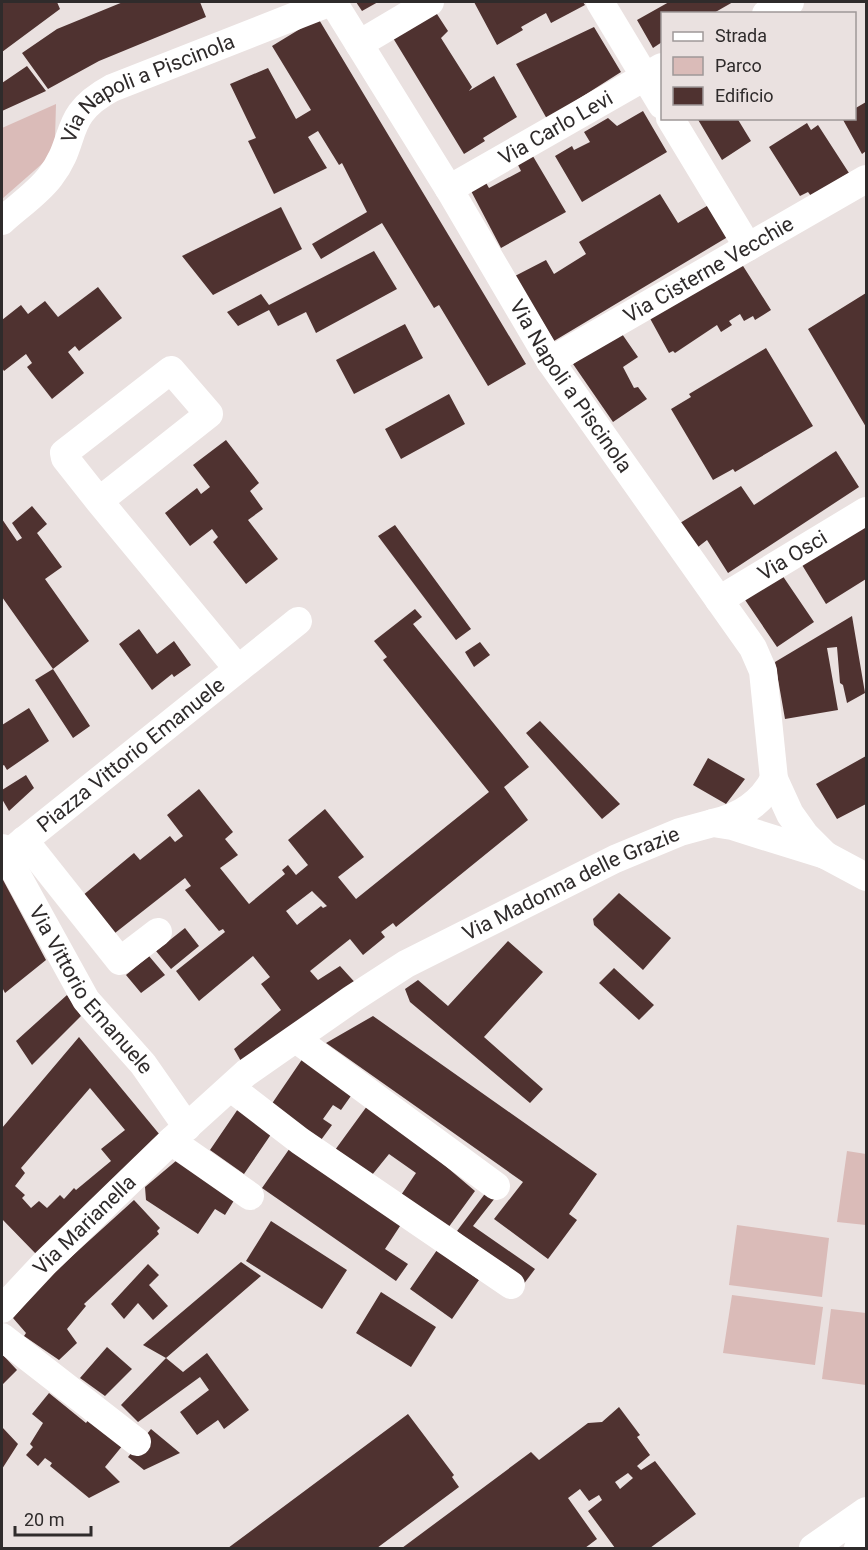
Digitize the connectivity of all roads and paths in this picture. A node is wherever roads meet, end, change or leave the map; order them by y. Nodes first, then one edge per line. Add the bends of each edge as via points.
1 (332, 2) edge
2 (430, 2) edge
3 (600, 2) edge
4 (790, 2) edge
5 (770, 12) edge
6 (359, 44) junction
7 (654, 72) edge
8 (661, 98) edge
9 (671, 120) edge
10 (867, 179) edge
11 (448, 189) junction
12 (2, 221) edge
13 (748, 247) junction
14 (550, 361) junction
15 (99, 501) junction
16 (867, 511) edge
17 (719, 600) junction
18 (298, 621) dead end
19 (238, 669) junction
20 (774, 779) junction
21 (713, 823) junction
22 (11, 848) edge
23 (825, 855) junction
24 (867, 877) edge
25 (158, 932) dead end
26 (296, 1039) junction
27 (231, 1088) junction
28 (179, 1134) junction
29 (496, 1186) dead end
30 (250, 1196) dead end
31 (512, 1285) dead end
32 (2, 1309) edge
33 (2, 1337) edge
34 (137, 1442) dead end
35 (867, 1511) edge
36 (867, 1542) edge
37 (813, 1548) edge
38 (858, 1548) edge

1 - 6 street, Via Napoli a Piscinola
1 - 12 street, Via Napoli a Piscinola via 94,98 81,110 50,178
2 - 6 street
3 - 7 street
4 - 5 street
6 - 11 street, Via Napoli a Piscinola
7 - 8 street
7 - 11 street, Via Carlo Levi
9 - 13 street
10 - 13 street, Via Cisterne Vecchie
11 - 14 street, Via Napoli a Piscinola
13 - 14 street, Via Cisterne Vecchie
14 - 17 street, Via Napoli a Piscinola
15 - 15 street, Piazza Vittorio Emanuele via 64,453 171,370 209,414
15 - 19 street, Piazza Vittorio Emanuele
16 - 17 street, Via Osci
17 - 20 street, Via Napoli a Piscinola via 753,648 763,671
18 - 19 street, Piazza Vittorio Emanuele
19 - 22 street, Piazza Vittorio Emanuele
20 - 21 street via 760,800 744,812
20 - 23 street, Via Napoli a Piscinola via 790,814
21 - 23 street, Via Madonna delle Grazie
21 - 26 street, Via Madonna delle Grazie via 615,859 406,964
22 - 25 street, Piazza Vittorio Emanuele via 120,961
22 - 28 street, Via Vittorio Emanuele via 86,1000 143,1064
23 - 24 street, Via Madonna delle Grazie
26 - 27 street, Via Madonna delle Grazie
26 - 29 street
27 - 28 street, Via Madonna delle Grazie
27 - 31 street via 300,1141
28 - 30 street
28 - 32 street, Via Marianella
33 - 34 street
35 - 37 street
36 - 38 street

